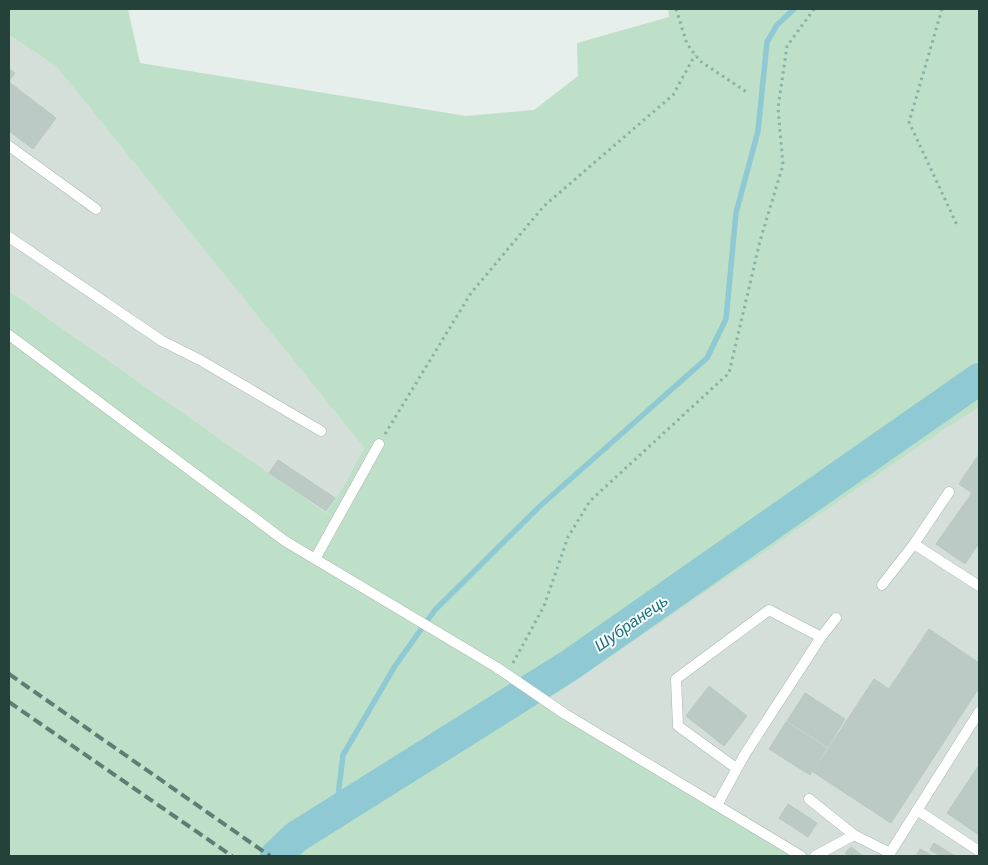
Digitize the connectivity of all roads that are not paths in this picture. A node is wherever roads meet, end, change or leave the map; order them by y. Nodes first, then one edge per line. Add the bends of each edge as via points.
1 (9, 146) edge
2 (96, 209) dead end
3 (9, 237) edge
4 (9, 335) edge
5 (321, 431) dead end
6 (379, 444) road end
7 (948, 492) dead end
8 (914, 544) junction
9 (315, 559) junction
10 (882, 585) dead end
11 (979, 586) edge
12 (836, 618) dead end
13 (821, 637) junction
14 (979, 712) edge
15 (736, 768) junction
16 (809, 799) dead end
17 (717, 805) junction
18 (917, 810) junction
19 (854, 835) junction
20 (979, 851) edge
21 (801, 856) edge
22 (815, 856) edge

1 - 2 lane
3 - 5 lane via 162,341
4 - 9 lane via 278,536
6 - 9 lane
7 - 8 lane
8 - 10 lane
8 - 11 lane
9 - 17 lane
12 - 13 lane
13 - 15 lane
13 - 15 lane via 769,610 676,679 678,726
14 - 18 lane
15 - 17 lane
16 - 19 lane
17 - 21 lane
18 - 19 lane via 890,853
18 - 20 lane
19 - 22 lane

